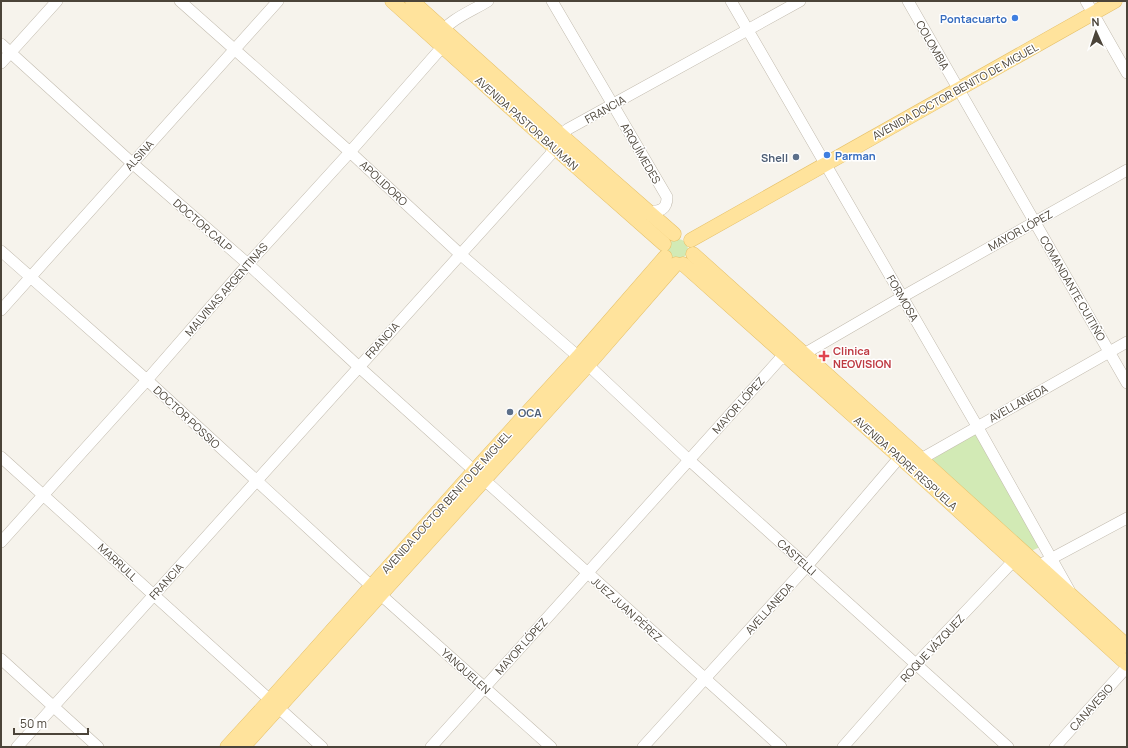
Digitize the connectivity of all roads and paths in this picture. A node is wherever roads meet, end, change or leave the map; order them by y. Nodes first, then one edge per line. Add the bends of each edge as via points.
1 (57, 1) edge
2 (180, 1) edge
3 (278, 1) edge
4 (392, 1) edge
5 (412, 1) edge
6 (488, 1) edge
7 (552, 1) edge
8 (731, 1) edge
9 (800, 1) edge
10 (908, 1) edge
11 (1086, 1) edge
12 (1115, 1) edge
13 (1093, 13) junction
14 (748, 30) junction
15 (443, 38) junction
16 (1, 44) edge
17 (234, 49) junction
18 (10, 53) junction
19 (1, 63) edge
20 (1127, 73) edge
21 (958, 89) junction
22 (613, 105) junction
23 (558, 142) junction
24 (350, 152) junction
25 (132, 163) junction
26 (826, 164) junction
27 (1127, 170) edge
28 (649, 212) junction
29 (1035, 222) junction
30 (1, 251) edge
31 (678, 251) junction
32 (460, 254) junction
33 (248, 264) junction
34 (30, 277) junction
35 (902, 297) junction
36 (1, 310) edge
37 (1127, 342) edge
38 (1109, 352) junction
39 (804, 354) junction
40 (786, 356) junction
41 (583, 361) junction
42 (359, 367) junction
43 (147, 380) junction
44 (1127, 383) edge
45 (977, 426) junction
46 (904, 453) junction
47 (1, 457) edge
48 (689, 460) junction
49 (917, 464) junction
50 (479, 475) junction
51 (256, 480) junction
52 (44, 495) junction
53 (1127, 518) edge
54 (1, 542) edge
55 (1018, 556) junction
56 (1052, 558) junction
57 (807, 566) junction
58 (1034, 570) junction
59 (587, 573) junction
60 (376, 590) junction
61 (153, 595) junction
62 (1072, 596) junction
63 (1127, 646) edge
64 (1, 659) edge
65 (916, 664) junction
66 (1127, 664) edge
67 (1127, 668) edge
68 (705, 679) junction
69 (485, 687) junction
70 (275, 704) junction
71 (53, 707) junction
72 (17, 747) edge
73 (98, 747) edge
74 (227, 747) edge
75 (243, 747) edge
76 (322, 747) edge
77 (431, 747) edge
78 (551, 747) edge
79 (643, 747) edge
80 (781, 747) edge
81 (843, 747) edge
82 (1008, 747) edge
83 (1055, 747) edge

1 - 18 street
2 - 17 street, APOLIDORO
3 - 17 street, ALSINA
4 - 15 main road, AVENIDA PASTOR BAUMAN
5 - 15 main road, AVENIDA PASTOR BAUMAN
6 - 15 street, MALVINAS ARGENTINAS via 456,19
7 - 22 street, ARQUÍMEDES
8 - 14 street, FORMOSA
9 - 14 street, FRANCIA
10 - 21 street, COLOMBIA
11 - 13 street
12 - 13 main road, AVENIDA DOCTOR BENITO DE MIGUEL
13 - 20 street
13 - 21 main road, AVENIDA DOCTOR BENITO DE MIGUEL
14 - 22 street, FRANCIA
14 - 26 street, FORMOSA
15 - 23 main road, AVENIDA PASTOR BAUMAN
15 - 24 street, MALVINAS ARGENTINAS
16 - 18 street, DOCTOR CALP
17 - 24 street, APOLIDORO
17 - 25 street, ALSINA
18 - 19 street
18 - 25 street, DOCTOR CALP
21 - 26 main road, AVENIDA DOCTOR BENITO DE MIGUEL
21 - 29 street, COMANDANTE CUITIÑO
22 - 23 street, FRANCIA via 568,129
22 - 28 street, ARQUÍMEDES via 667,197 664,208
23 - 28 main road, AVENIDA PASTOR BAUMAN
23 - 31 main road, AVENIDA PASTOR BAUMAN
23 - 32 street, FRANCIA via 550,155
24 - 32 street, APOLIDORO
24 - 33 street, MALVINAS ARGENTINAS
25 - 33 street, DOCTOR CALP
25 - 34 street, ALSINA
26 - 31 main road, AVENIDA DOCTOR BENITO DE MIGUEL
26 - 35 street, FORMOSA
27 - 29 street, MAYOR LÓPEZ
28 - 31 main road, AVENIDA PASTOR BAUMAN
29 - 35 street, MAYOR LÓPEZ
29 - 38 street, COMANDANTE CUITIÑO
30 - 34 street, DOCTOR POSSIO
31 - 39 main road, AVENIDA PADRE RESPUELA
31 - 40 main road, AVENIDA PADRE RESPUELA
31 - 41 main road, AVENIDA DOCTOR BENITO DE MIGUEL
32 - 41 street, APOLIDORO
32 - 42 street, FRANCIA
33 - 42 street, DOCTOR CALP
33 - 43 street, MALVINAS ARGENTINAS
34 - 36 street, ALSINA
34 - 43 street, DOCTOR POSSIO
35 - 39 street, MAYOR LÓPEZ
35 - 45 street, FORMOSA
37 - 38 street, AVELLANEDA
38 - 44 street, COMANDANTE CUITIÑO
38 - 45 street, AVELLANEDA
39 - 40 street, MAYOR LÓPEZ
39 - 46 main road, AVENIDA PADRE RESPUELA
40 - 46 main road, AVENIDA PADRE RESPUELA
40 - 48 street, MAYOR LÓPEZ via 779,360
41 - 48 street, CASTELLI
41 - 50 main road, AVENIDA DOCTOR BENITO DE MIGUEL
42 - 50 street, DOCTOR CALP
42 - 51 street, FRANCIA
43 - 51 street, DOCTOR POSSIO
43 - 52 street, MALVINAS ARGENTINAS
45 - 49 street, AVELLANEDA
45 - 56 street, FORMOSA
46 - 49 main road, AVENIDA PADRE RESPUELA
46 - 57 street, AVELLANEDA
47 - 52 street, MARRULL
48 - 57 street, CASTELLI
48 - 59 street, MAYOR LÓPEZ
49 - 55 main road, AVENIDA PADRE RESPUELA
50 - 59 street, JUEZ JUAN PÉREZ
50 - 60 main road, AVENIDA DOCTOR BENITO DE MIGUEL
51 - 60 street, DOCTOR POSSIO
51 - 61 street, FRANCIA
52 - 54 street, MALVINAS ARGENTINAS
52 - 61 street, MARRULL
53 - 56 street
55 - 58 main road, AVENIDA PADRE RESPUELA
55 - 65 street, ROQUE VÁZQUEZ
56 - 58 street
56 - 62 street, FORMOSA
57 - 65 street, CASTELLI
57 - 68 street, AVELLANEDA
58 - 62 main road, AVENIDA PADRE RESPUELA
58 - 66 main road, AVENIDA PADRE RESPUELA
59 - 68 street, JUEZ JUAN PÉREZ
59 - 69 street, MAYOR LÓPEZ
60 - 69 street, YANQUELEN
60 - 70 main road, AVENIDA DOCTOR BENITO DE MIGUEL
61 - 70 street, MARRULL
61 - 71 street, FRANCIA
62 - 63 main road, AVENIDA PADRE RESPUELA
64 - 71 street
65 - 81 street, ROQUE VÁZQUEZ
65 - 82 street, CASTELLI
67 - 83 street, CANAVESIO
68 - 79 street, AVELLANEDA
68 - 80 street, JUEZ JUAN PÉREZ
69 - 77 street, MAYOR LÓPEZ
69 - 78 street, YANQUELEN
70 - 74 main road, AVENIDA DOCTOR BENITO DE MIGUEL
70 - 75 main road, AVENIDA DOCTOR BENITO DE MIGUEL
70 - 76 street, MARRULL
71 - 72 street, FRANCIA
71 - 73 street

